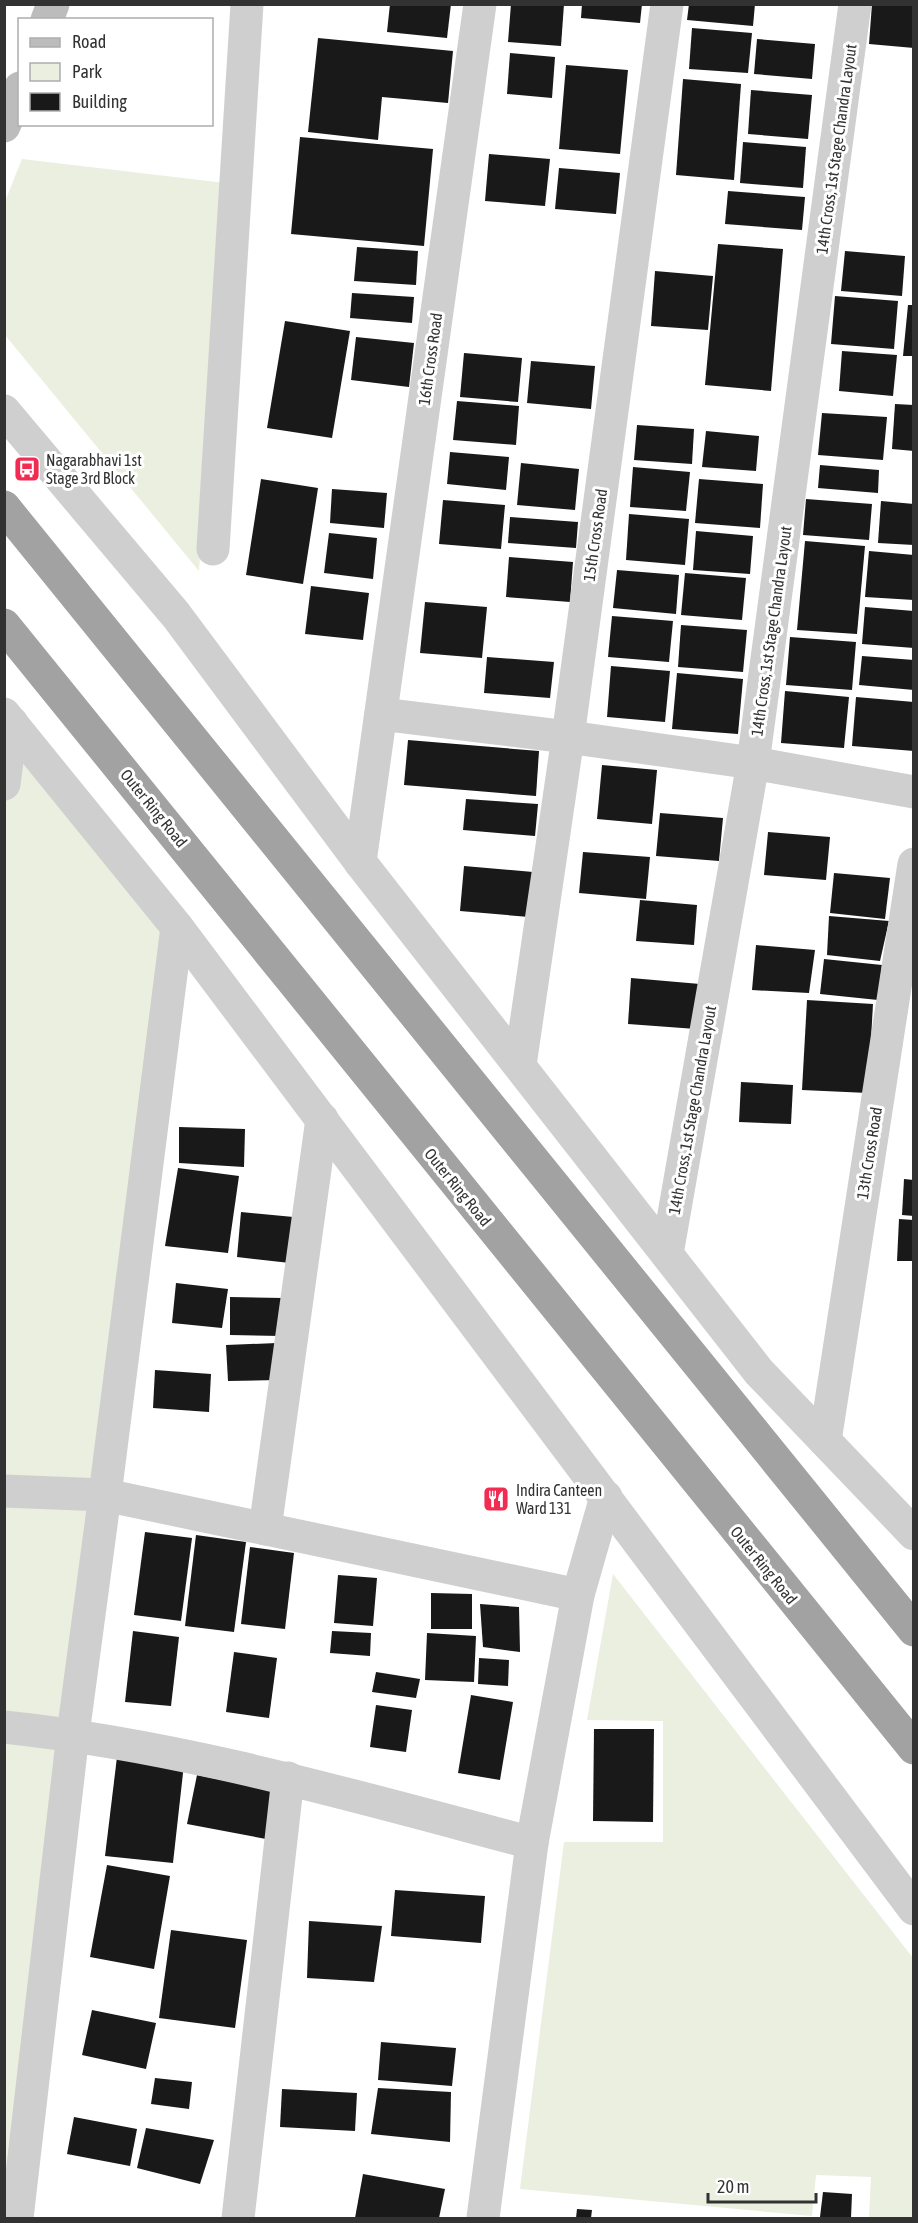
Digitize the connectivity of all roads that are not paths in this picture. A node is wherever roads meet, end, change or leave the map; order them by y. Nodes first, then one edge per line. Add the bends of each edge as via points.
1 (247, 4) edge
2 (480, 4) edge
3 (667, 4) edge
4 (855, 4) edge
5 (18, 93) edge
6 (4, 126) edge
7 (4, 411) edge
8 (4, 507) edge
9 (213, 549) dead end
10 (4, 625) edge
11 (381, 714) junction
12 (8, 718) edge
13 (568, 737) junction
14 (753, 764) junction
15 (4, 784) edge
16 (914, 792) edge
17 (360, 862) junction
18 (914, 864) edge
19 (177, 927) junction
20 (520, 1065) junction
21 (322, 1119) junction
22 (667, 1254) junction
23 (825, 1442) junction
24 (4, 1491) edge
25 (105, 1495) junction
26 (606, 1497) junction
27 (265, 1529) junction
28 (914, 1534) edge
29 (578, 1595) junction
30 (914, 1630) edge
31 (4, 1727) edge
32 (73, 1734) junction
33 (914, 1748) edge
34 (288, 1779) junction
35 (532, 1843) junction
36 (914, 1909) edge
37 (17, 2218) edge
38 (238, 2218) edge
39 (483, 2218) edge

1 - 9 street
2 - 11 street, 16th Cross Road
3 - 13 street, 15th Cross Road
4 - 14 street, 14th Cross, 1st Stage Chandra Layout
5 - 6 main road
7 - 17 street via 176,615
8 - 30 highway
10 - 33 highway, Outer Ring Road
11 - 13 street
11 - 17 street, 16th Cross Road
12 - 15 street
12 - 19 street
13 - 14 street
13 - 20 street, 15th Cross Road
14 - 16 street
14 - 22 street, 14th Cross, 1st Stage Chandra Layout
17 - 20 street
18 - 23 street, 13th Cross Road
19 - 21 street
19 - 25 street
20 - 22 street
21 - 26 street
21 - 27 street
22 - 23 street via 759,1372
23 - 28 street
24 - 25 street
25 - 27 street
25 - 32 street
26 - 29 street
26 - 36 street
27 - 29 street
29 - 35 street
31 - 32 street
32 - 34 street
32 - 37 street
34 - 35 street
34 - 38 street
35 - 39 street

